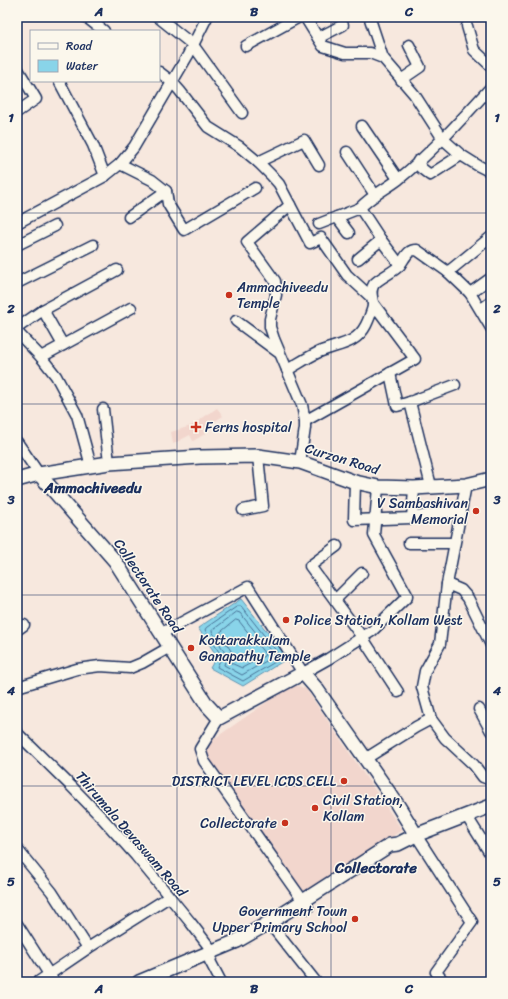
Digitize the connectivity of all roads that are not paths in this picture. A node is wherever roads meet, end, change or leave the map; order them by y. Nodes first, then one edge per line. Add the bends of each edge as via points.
1 (86, 17) edge
2 (158, 17) edge
3 (207, 17) edge
4 (299, 17) edge
5 (305, 17) edge
6 (370, 19) dead end
7 (344, 25) dead end
8 (467, 26) dead end
9 (99, 30) edge
10 (318, 38) junction
11 (409, 44) dead end
12 (193, 45) junction
13 (246, 46) dead end
14 (383, 58) junction
15 (491, 66) edge
16 (17, 68) edge
17 (160, 73) edge
18 (401, 80) junction
19 (60, 82) edge
20 (172, 82) junction
21 (491, 87) edge
22 (17, 112) edge
23 (242, 113) dead end
24 (362, 126) dead end
25 (443, 139) junction
26 (348, 152) dead end
27 (461, 155) junction
28 (258, 162) junction
29 (418, 162) junction
30 (120, 164) junction
31 (319, 165) dead end
32 (491, 172) edge
33 (105, 176) junction
34 (398, 180) junction
35 (255, 188) dead end
36 (166, 191) junction
37 (375, 195) junction
38 (290, 205) junction
39 (360, 208) junction
40 (129, 217) dead end
41 (338, 217) junction
42 (17, 222) edge
43 (319, 224) dead end
44 (55, 226) dead end
45 (349, 233) dead end
46 (491, 236) edge
47 (381, 240) junction
48 (17, 245) edge
49 (93, 245) dead end
50 (358, 259) dead end
51 (400, 265) junction
52 (117, 270) dead end
53 (448, 272) junction
54 (491, 278) edge
55 (17, 283) edge
56 (470, 293) junction
57 (372, 300) junction
58 (491, 302) edge
59 (131, 308) dead end
60 (43, 310) junction
61 (481, 310) junction
62 (236, 322) dead end
63 (17, 328) edge
64 (491, 328) edge
65 (17, 332) edge
66 (63, 345) junction
67 (280, 353) junction
68 (41, 357) junction
69 (287, 370) junction
70 (390, 373) junction
71 (455, 384) dead end
72 (410, 402) junction
73 (102, 409) dead end
74 (305, 421) junction
75 (17, 442) edge
76 (258, 456) junction
77 (300, 462) junction
78 (109, 463) junction
79 (91, 466) junction
80 (39, 474) junction
81 (491, 479) edge
82 (17, 480) edge
83 (355, 482) junction
84 (466, 485) junction
85 (431, 486) junction
86 (378, 487) junction
87 (414, 488) junction
88 (243, 510) dead end
89 (461, 512) junction
90 (412, 518) junction
91 (375, 519) junction
92 (409, 543) dead end
93 (454, 543) junction
94 (337, 546) dead end
95 (362, 573) dead end
96 (447, 584) junction
97 (335, 600) junction
98 (162, 633) junction
99 (362, 637) junction
100 (490, 640) edge
101 (170, 647) junction
102 (303, 673) junction
103 (17, 687) edge
104 (398, 692) dead end
105 (479, 709) dead end
106 (219, 718) junction
107 (431, 719) junction
108 (491, 731) edge
109 (18, 736) edge
110 (365, 759) junction
111 (488, 776) edge
112 (490, 808) edge
113 (466, 815) junction
114 (416, 835) junction
115 (17, 849) edge
116 (491, 855) edge
117 (169, 897) junction
118 (306, 904) junction
119 (17, 924) edge
120 (274, 929) junction
121 (88, 948) junction
122 (211, 957) junction
123 (52, 978) edge
124 (38, 982) edge
125 (139, 982) edge
126 (158, 982) edge
127 (221, 982) edge
128 (316, 982) edge
129 (444, 982) edge

1 - 9 street
2 - 12 street
3 - 12 street
4 - 13 street
5 - 10 street
6 - 14 street
7 - 10 street
8 - 15 street via 474,50
10 - 14 street via 323,46 345,53 370,53
11 - 18 street via 420,67
12 - 20 street
12 - 23 street
14 - 18 street
16 - 22 street via 36,99
17 - 20 street
18 - 25 street via 414,94
19 - 33 street via 93,145
20 - 28 street via 208,127
20 - 30 street via 134,147
21 - 25 street
24 - 34 street
25 - 27 street
25 - 29 street
26 - 37 street
27 - 29 street via 430,175
27 - 32 street
28 - 31 street via 304,140
28 - 38 street via 279,184
29 - 34 street
30 - 33 street
30 - 36 street via 152,180
33 - 42 street
34 - 37 street
35 - 36 street via 184,230 168,204
36 - 40 street
37 - 39 street
38 - 57 street via 310,243 321,238 347,275
38 - 67 street via 248,242 275,281 276,295 270,327
39 - 41 street
39 - 47 street
41 - 43 street
41 - 45 street
44 - 48 street
46 - 53 street
47 - 50 street
47 - 51 street
49 - 55 street
51 - 53 street via 409,252 417,250
51 - 57 street via 374,284 371,289
52 - 60 street
53 - 56 street
54 - 56 street
56 - 61 street
57 - 69 street via 372,311 366,325 350,342 320,352
57 - 70 street via 415,359
58 - 61 street
59 - 66 street
60 - 63 street
60 - 66 street
61 - 64 street
62 - 67 street
65 - 68 street
66 - 68 street
67 - 69 street
68 - 79 street via 56,376 78,416
69 - 74 street via 302,406
70 - 72 street via 398,406
70 - 74 street
71 - 72 street
72 - 85 street
73 - 78 street
74 - 77 street
75 - 80 street
76 - 77 main road, Curzon Road
76 - 78 main road, Curzon Road
76 - 88 street via 264,506
77 - 83 main road, Curzon Road
78 - 79 main road, Curzon Road
79 - 80 main road, Curzon Road
80 - 82 main road, Curzon Road
80 - 98 main road, Collectorate Road via 115,561
81 - 84 main road, Curzon Road
83 - 86 main road, Curzon Road
83 - 91 street via 354,520
84 - 85 main road, Curzon Road
84 - 89 street
85 - 87 main road, Curzon Road
86 - 87 main road, Curzon Road
86 - 91 street
87 - 90 street
89 - 90 street via 444,512
89 - 93 street
90 - 91 street
91 - 99 street via 374,535 407,597 372,631
92 - 93 street
93 - 96 street
94 - 97 street via 310,566
95 - 97 street
96 - 100 street via 461,590 468,598
96 - 107 street via 440,644 425,671 422,687
97 - 99 street
98 - 101 main road, Collectorate Road
98 - 102 street via 248,587
99 - 102 street
99 - 104 street
101 - 103 street via 130,668 100,666 77,669
101 - 106 main road, Collectorate Road via 207,705
102 - 106 main road
102 - 110 main road
105 - 108 street
106 - 118 street via 200,749 204,761
107 - 110 street
107 - 111 street via 445,738
109 - 117 street, Thirumala Devaswam Road via 103,819
110 - 114 main road
112 - 113 main road
113 - 114 main road
113 - 116 street
114 - 118 main road via 398,844 395,851
114 - 129 street via 472,922 436,972
115 - 121 street via 52,892
117 - 121 street
117 - 122 street, Thirumala Devaswam Road via 191,923
118 - 120 main road
118 - 122 main road
119 - 123 street
120 - 122 main road via 233,952
120 - 128 street
121 - 123 street
122 - 125 main road
122 - 126 main road
122 - 127 street, Thirumala Devaswam Road
123 - 124 street

